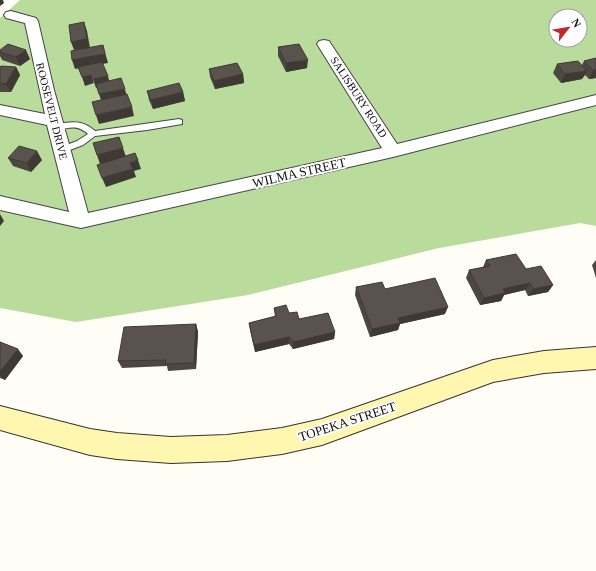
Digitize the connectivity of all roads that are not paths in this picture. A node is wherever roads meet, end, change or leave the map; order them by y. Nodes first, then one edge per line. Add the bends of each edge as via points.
1 (11, 15) dead end
2 (324, 44) dead end
3 (596, 100) edge
4 (0, 110) edge
5 (178, 122) dead end
6 (55, 124) junction
7 (94, 134) junction
8 (62, 150) junction
9 (393, 151) junction
10 (0, 203) edge
11 (81, 221) junction
12 (596, 358) edge
13 (0, 418) edge

1 - 6 street, ROOSEVELT DRIVE via 31,21
2 - 9 street, SALISBURY ROAD
3 - 9 street, WILMA STREET
4 - 6 street
5 - 7 lane
6 - 7 lane via 77,124
6 - 8 street, ROOSEVELT DRIVE
7 - 8 lane
8 - 11 street, ROOSEVELT DRIVE
9 - 11 street, WILMA STREET
10 - 11 street, WILMA STREET
12 - 13 street, TOPEKA STREET via 564,359 516,366 322,432 282,441 227,448 171,450 117,446 90,442

